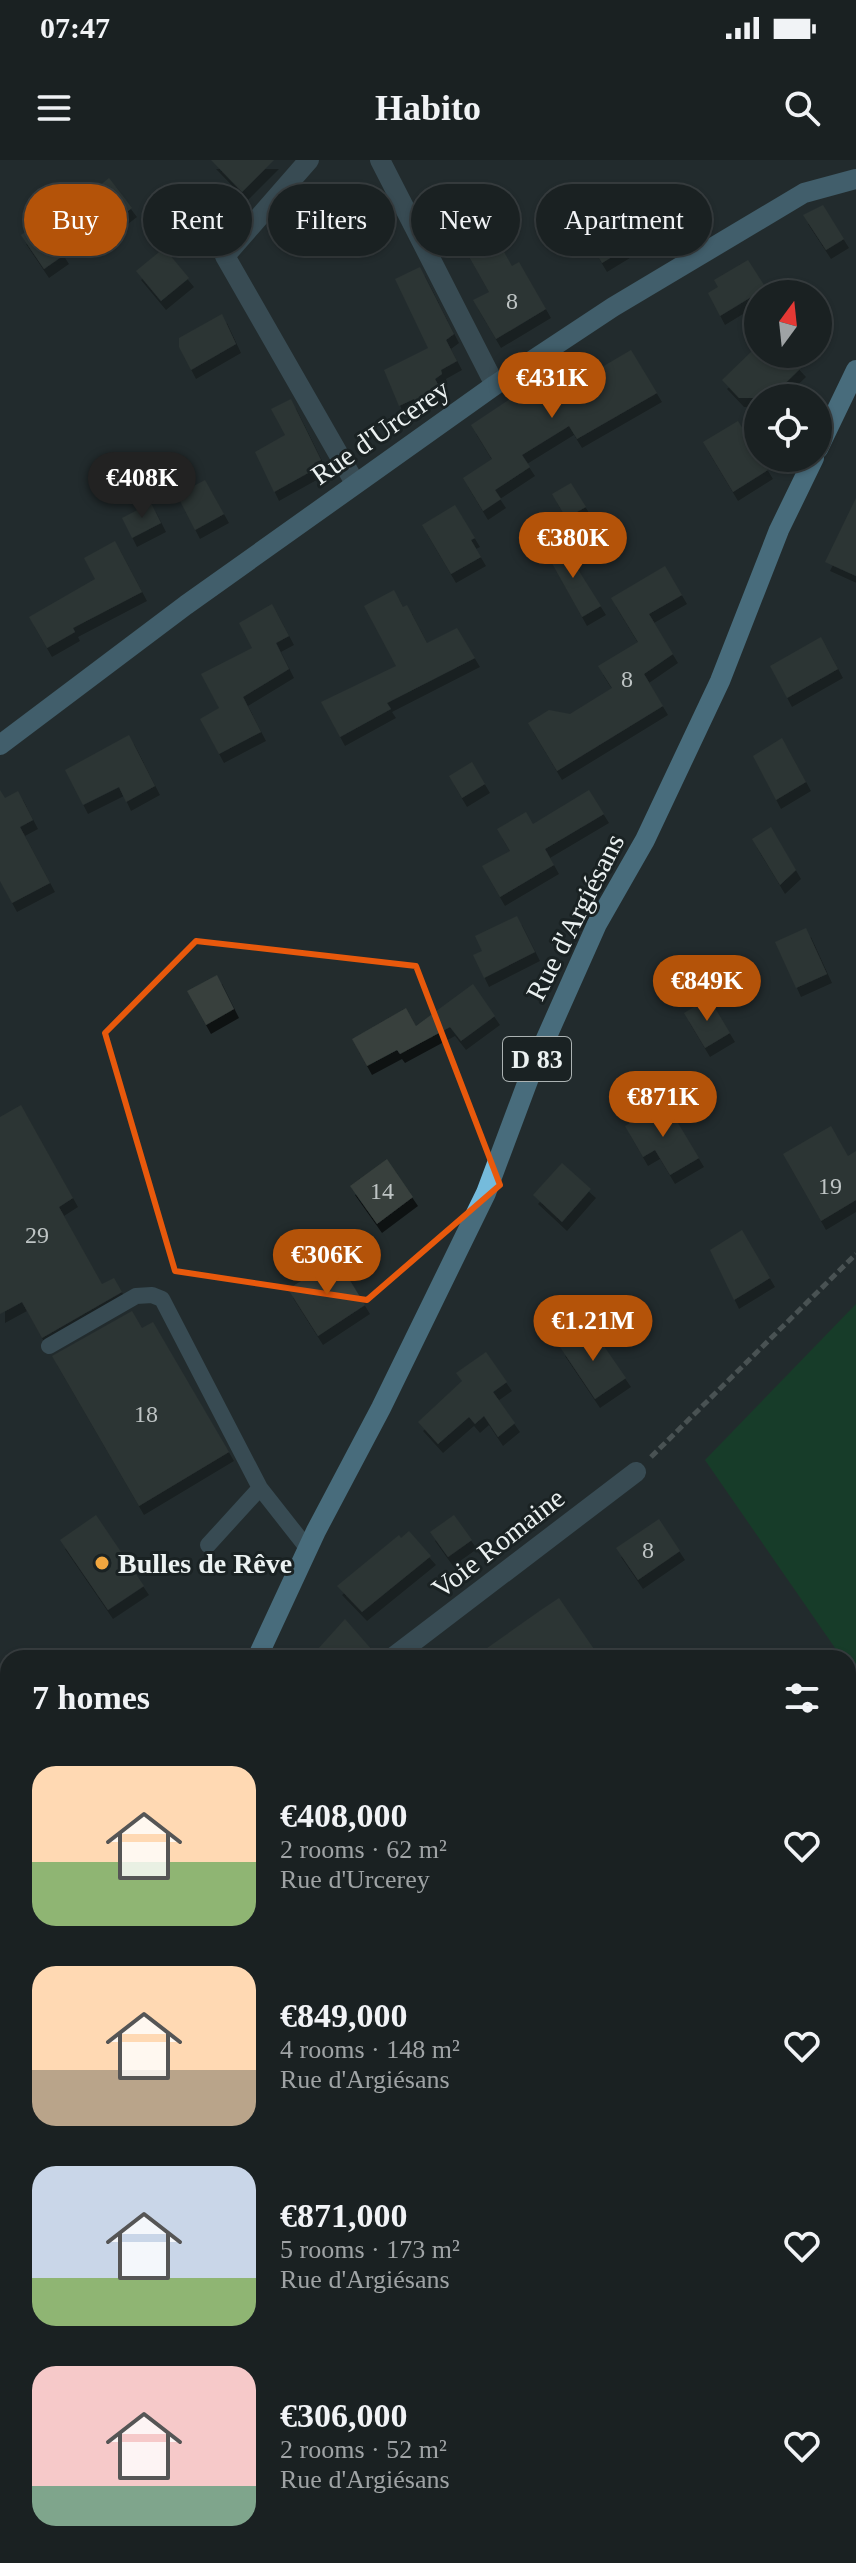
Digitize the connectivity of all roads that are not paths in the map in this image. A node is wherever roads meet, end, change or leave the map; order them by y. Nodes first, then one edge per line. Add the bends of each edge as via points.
1 (309, 160) edge
2 (380, 160) edge
3 (856, 179) edge
4 (856, 370) edge
5 (495, 385) junction
6 (832, 420) edge
7 (807, 472) edge
8 (355, 483) junction
9 (0, 745) edge
10 (49, 1346) dead end
11 (636, 1472) road end
12 (260, 1488) junction
13 (208, 1545) dead end
14 (308, 1549) junction
15 (261, 1650) edge
16 (402, 1650) edge

1 - 8 street via 225,256
2 - 5 street
3 - 5 street, Rue d'Urcerey via 804,193
4 - 6 main road
5 - 8 street, Rue d'Urcerey
7 - 14 main road, Rue d'Argiésans / D 83 via 720,681 645,840 597,924 486,1193
8 - 9 street, Rue d'Urcerey
10 - 12 lane via 136,1296 162,1299
11 - 16 street, Voie Romaine
12 - 13 lane
12 - 14 lane
14 - 15 main road, Rue d'Argiésans / D 83

